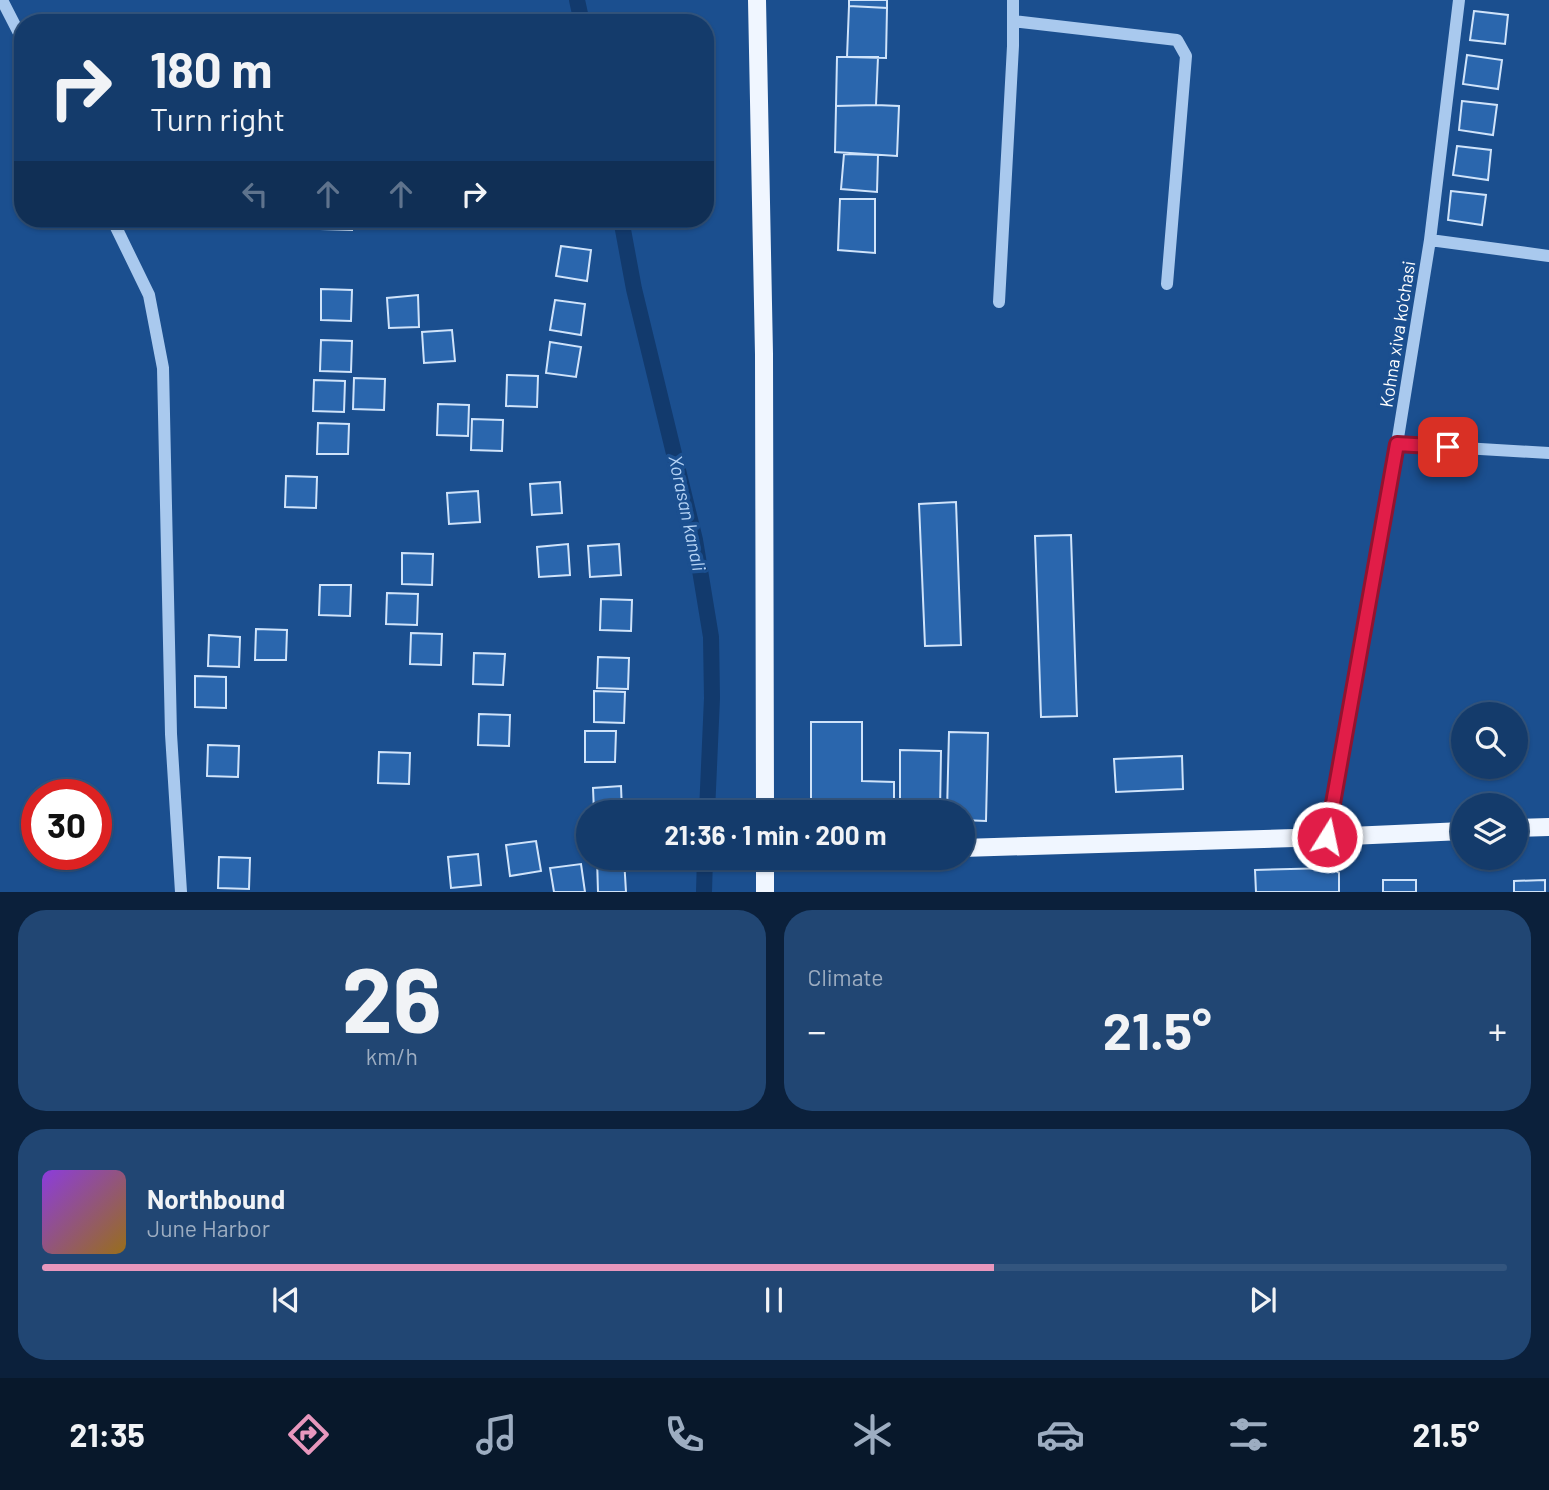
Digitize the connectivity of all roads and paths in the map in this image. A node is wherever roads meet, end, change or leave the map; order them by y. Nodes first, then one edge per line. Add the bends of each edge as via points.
1 (2, 0) edge
2 (757, 0) edge
3 (1013, 0) edge
4 (1459, 0) edge
5 (1013, 21) junction
6 (14, 23) edge
7 (116, 228) edge
8 (1430, 240) junction
9 (1549, 256) edge
10 (1167, 284) dead end
11 (999, 302) dead end
12 (1397, 444) junction
13 (1549, 453) edge
14 (765, 800) edge
15 (1549, 827) edge
16 (1528, 828) edge
17 (1451, 832) edge
18 (1327, 837) junction
19 (975, 848) edge
20 (765, 870) edge
21 (181, 891) edge
22 (765, 891) edge

1 - 6 street
2 - 14 main road
3 - 5 street
4 - 8 street, Kohna xiva ko'chasi
5 - 10 street via 1177,40 1186,56
5 - 11 street
7 - 21 street via 149,295 163,368 171,734
8 - 9 street
8 - 12 street, Kohna xiva ko'chasi
12 - 13 street
12 - 18 street, Kohna xiva ko'chasi
15 - 16 main road
17 - 18 main road
18 - 19 main road
20 - 22 main road

